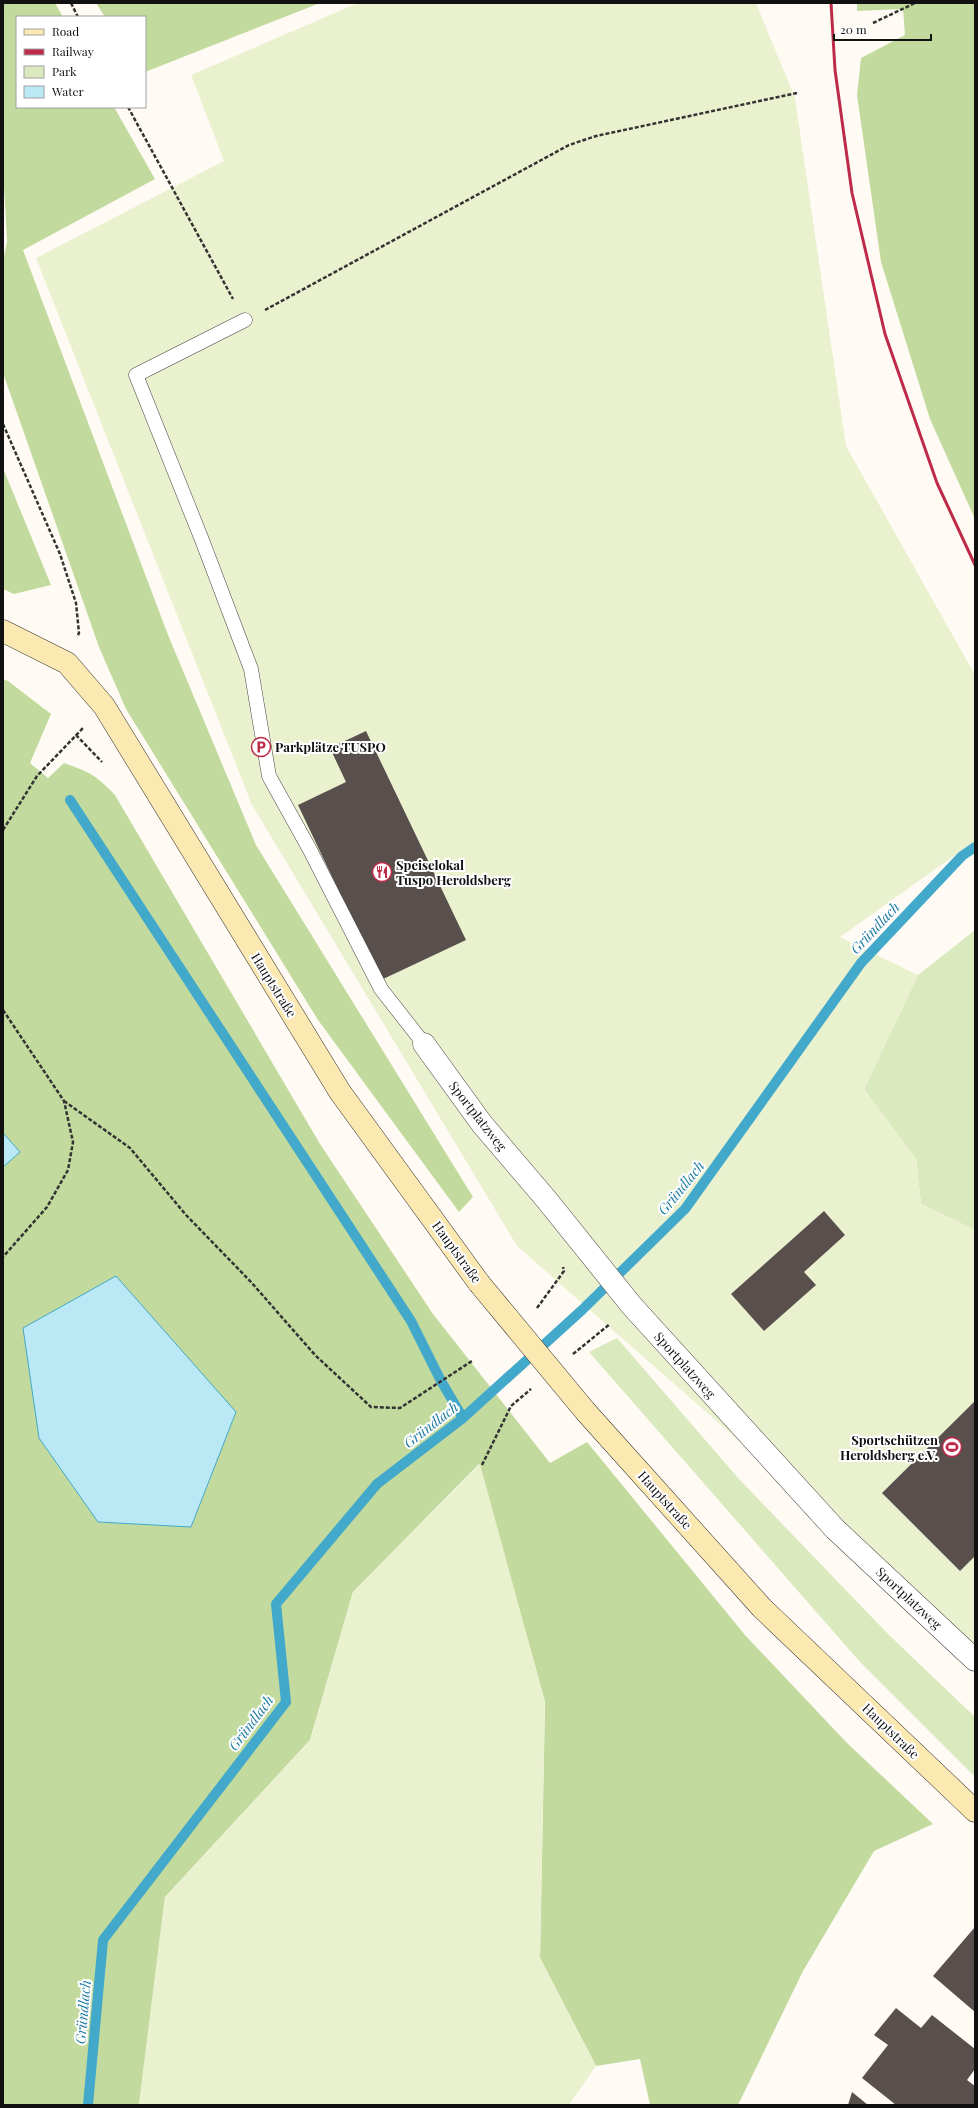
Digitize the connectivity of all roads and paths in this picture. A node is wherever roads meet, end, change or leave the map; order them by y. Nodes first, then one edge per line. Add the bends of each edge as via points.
1 (71, 3) edge
2 (915, 3) edge
3 (78, 16) edge
4 (873, 23) dead end
5 (797, 93) dead end
6 (129, 108) edge
7 (245, 320) junction
8 (3, 424) edge
9 (8, 635) edge
10 (67, 663) junction
11 (104, 706) junction
12 (3, 830) edge
13 (3, 1010) edge
14 (424, 1044) joint
15 (64, 1101) junction
16 (3, 1257) edge
17 (472, 1361) dead end
18 (975, 1660) edge
19 (975, 1811) edge

1 - 3 path
2 - 4 path
5 - 7 path via 596,136 569,145 290,299
6 - 7 path
7 - 14 lane via 136,375 251,669 269,776 381,989
8 - 10 path via 60,554 76,603 79,633
9 - 10 street, Hauptstraße
10 - 11 street, Hauptstraße
11 - 12 path via 37,776
11 - 19 street, Hauptstraße, bridge via 340,1092 480,1284 586,1412 762,1608
13 - 15 path
14 - 18 street, Sportplatzweg via 482,1124 632,1306 835,1529
15 - 16 path via 73,1142 68,1170 47,1207
15 - 17 path via 130,1148 186,1215 251,1282 314,1355 371,1407 400,1408

